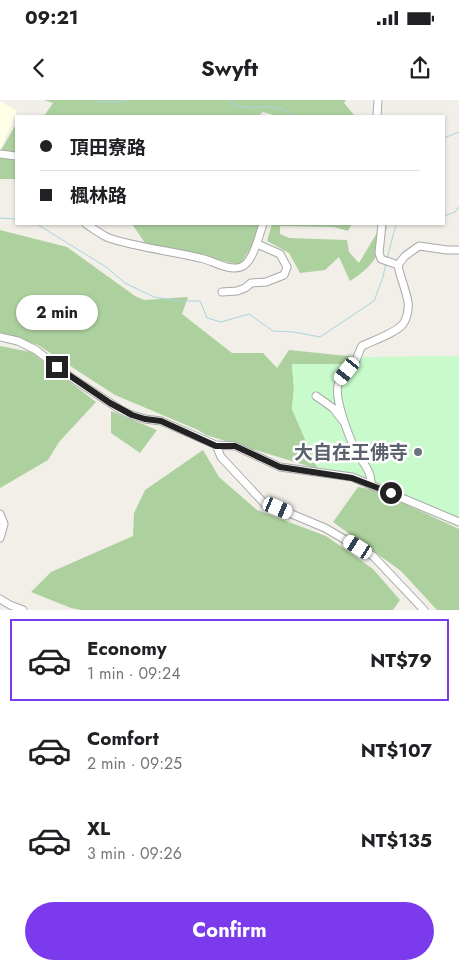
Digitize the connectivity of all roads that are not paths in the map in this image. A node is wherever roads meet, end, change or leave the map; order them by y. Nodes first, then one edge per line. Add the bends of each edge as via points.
1 (378, 100) edge
2 (377, 115) edge
3 (0, 154) edge
4 (15, 156) edge
5 (88, 225) edge
6 (263, 225) edge
7 (382, 225) edge
8 (257, 244) junction
9 (459, 250) edge
10 (398, 264) junction
11 (222, 292) dead end
12 (0, 337) edge
13 (316, 396) dead end
14 (344, 424) junction
15 (216, 446) junction
16 (371, 484) junction
17 (0, 514) edge
18 (459, 522) edge
19 (0, 538) edge
20 (0, 599) edge
21 (23, 610) edge
22 (424, 610) edge

1 - 2 street
3 - 4 street
5 - 8 street via 107,237 235,268 248,263
6 - 8 street
7 - 10 street via 381,259
8 - 11 street via 280,254 287,267 284,275 266,282 251,283 237,291
9 - 10 street via 420,246
10 - 14 street via 408,304 407,314 403,324 362,346 357,359 338,382
12 - 15 street via 18,340 36,350 120,410 161,421
13 - 14 street via 333,408
14 - 16 street via 367,468
15 - 16 street via 235,446 280,467
15 - 22 street via 220,457 263,502 324,528 374,556
16 - 18 street
17 - 19 street via 4,524
20 - 21 street

